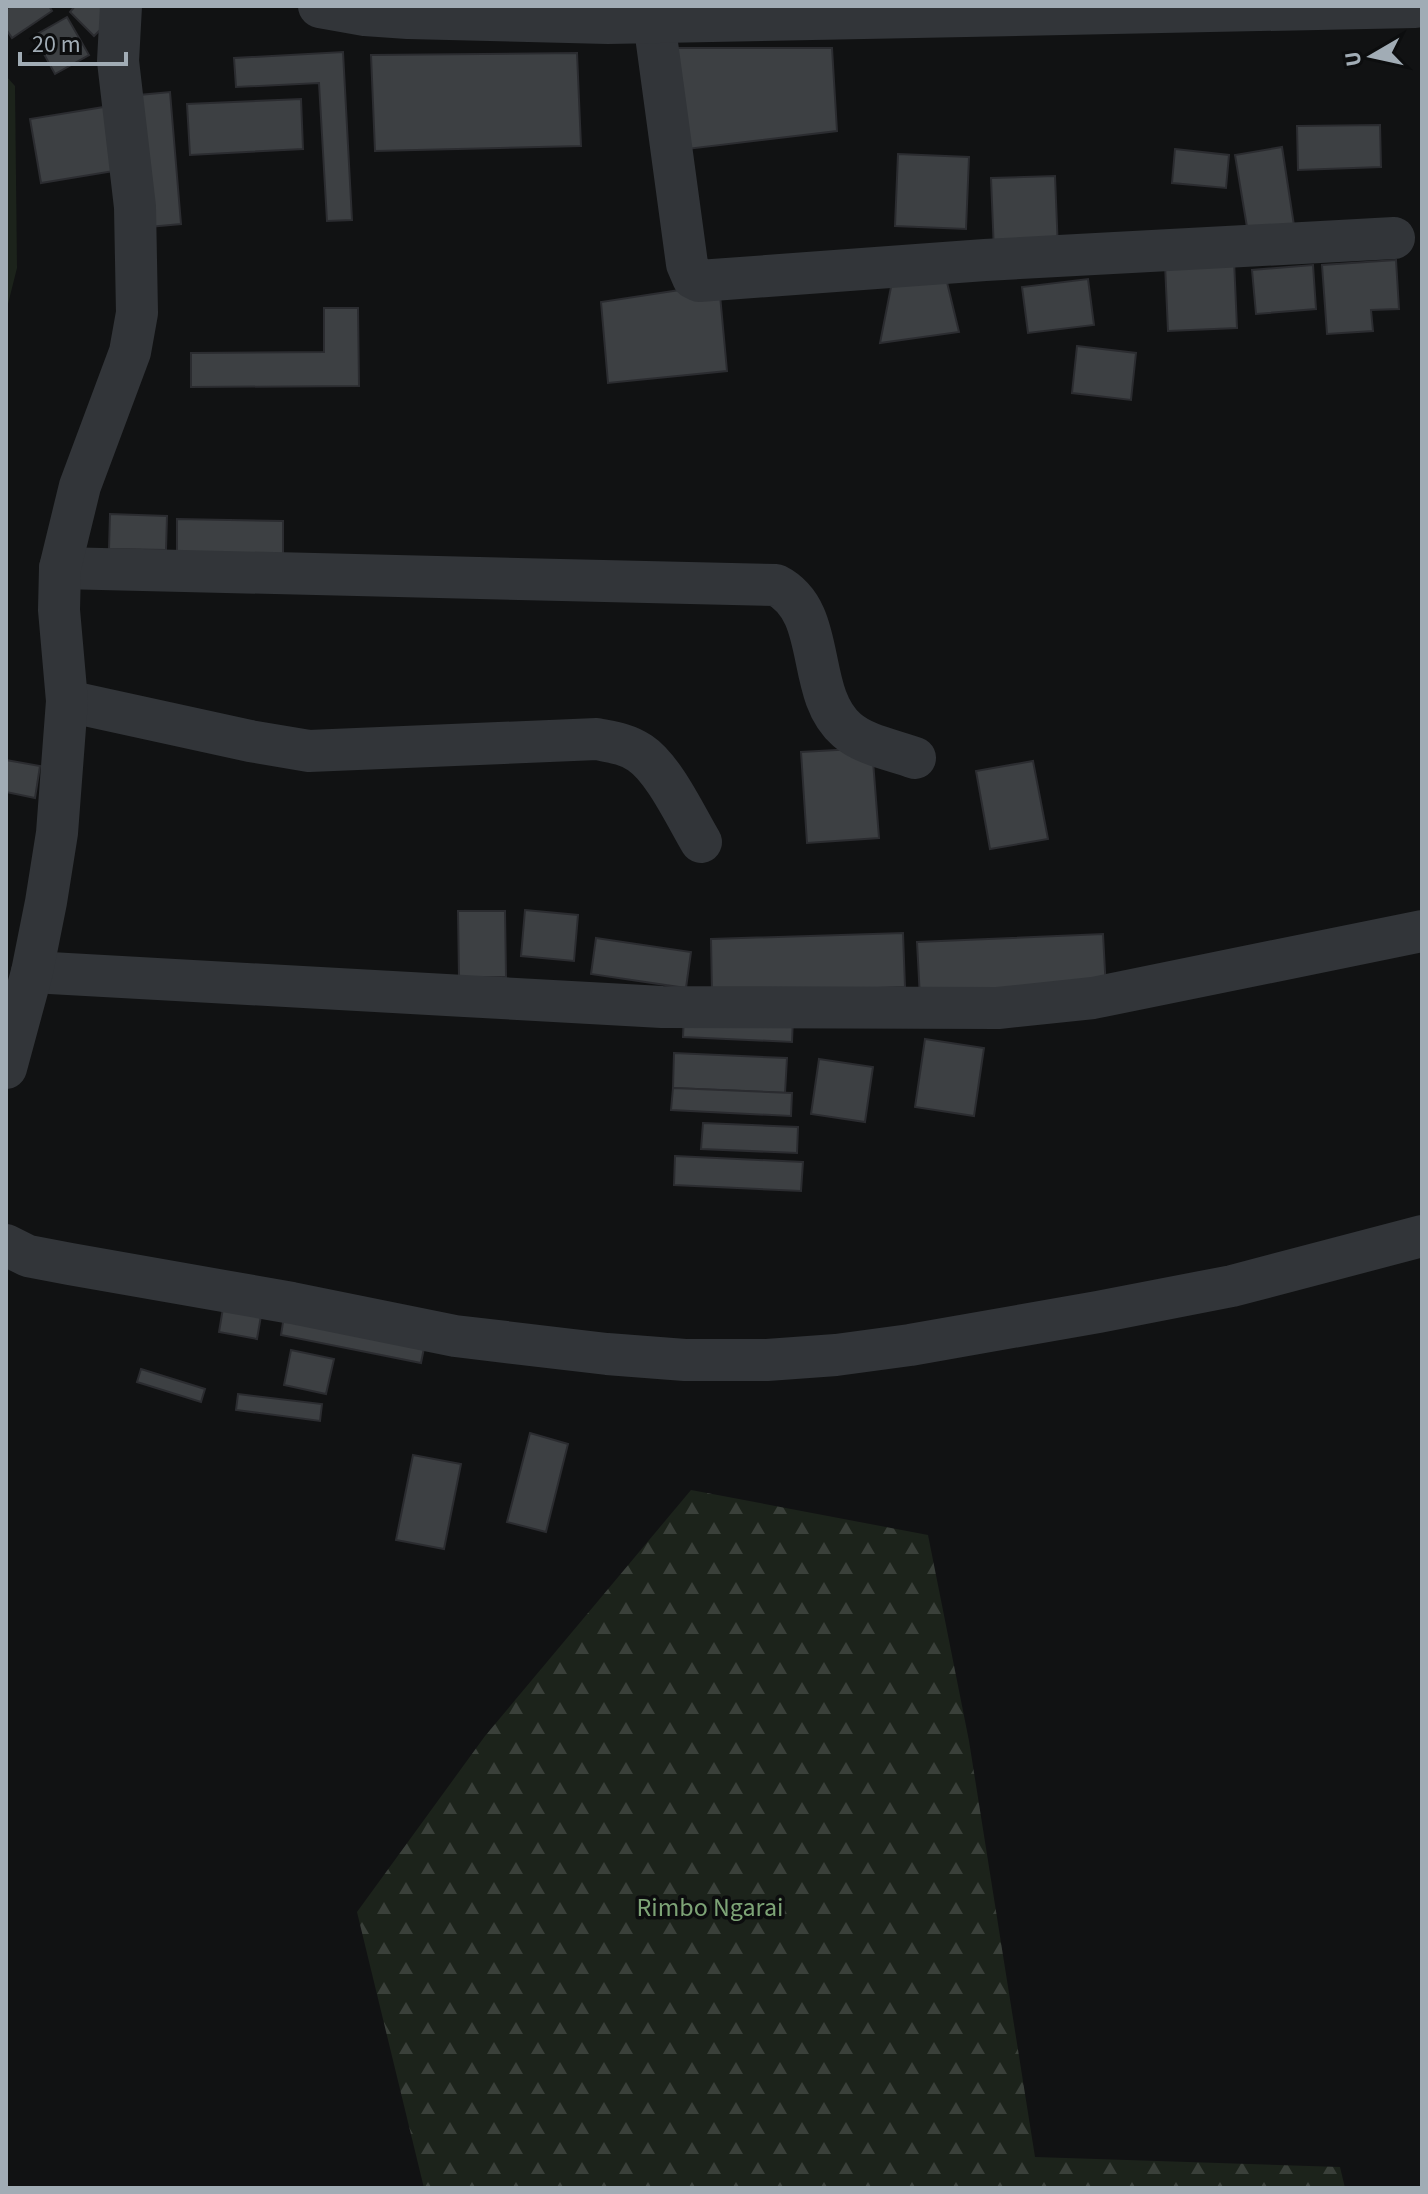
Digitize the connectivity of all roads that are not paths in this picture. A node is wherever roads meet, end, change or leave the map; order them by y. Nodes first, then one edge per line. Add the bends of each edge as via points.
1 (121, 6) edge
2 (320, 6) edge
3 (1415, 6) edge
4 (654, 21) junction
5 (1394, 238) dead end
6 (60, 568) junction
7 (67, 701) junction
8 (915, 758) dead end
9 (701, 842) dead end
10 (1422, 931) edge
11 (32, 972) junction
12 (6, 1068) edge
13 (1422, 1236) edge
14 (6, 1245) edge

1 - 6 street via 118,61 135,207 137,313 130,352 80,486
2 - 4 street via 408,17
3 - 4 street
4 - 5 street via 687,264 699,281
6 - 7 street
6 - 8 street via 776,585 801,605 829,703 845,728 858,738
7 - 9 street via 309,751 597,739 620,743 641,753 656,770
7 - 11 street via 57,833
10 - 11 street via 1093,998 998,1008 662,1007
11 - 12 street
13 - 14 street via 1232,1286 1098,1312 910,1345 767,1360 623,1356 455,1336 28,1256

